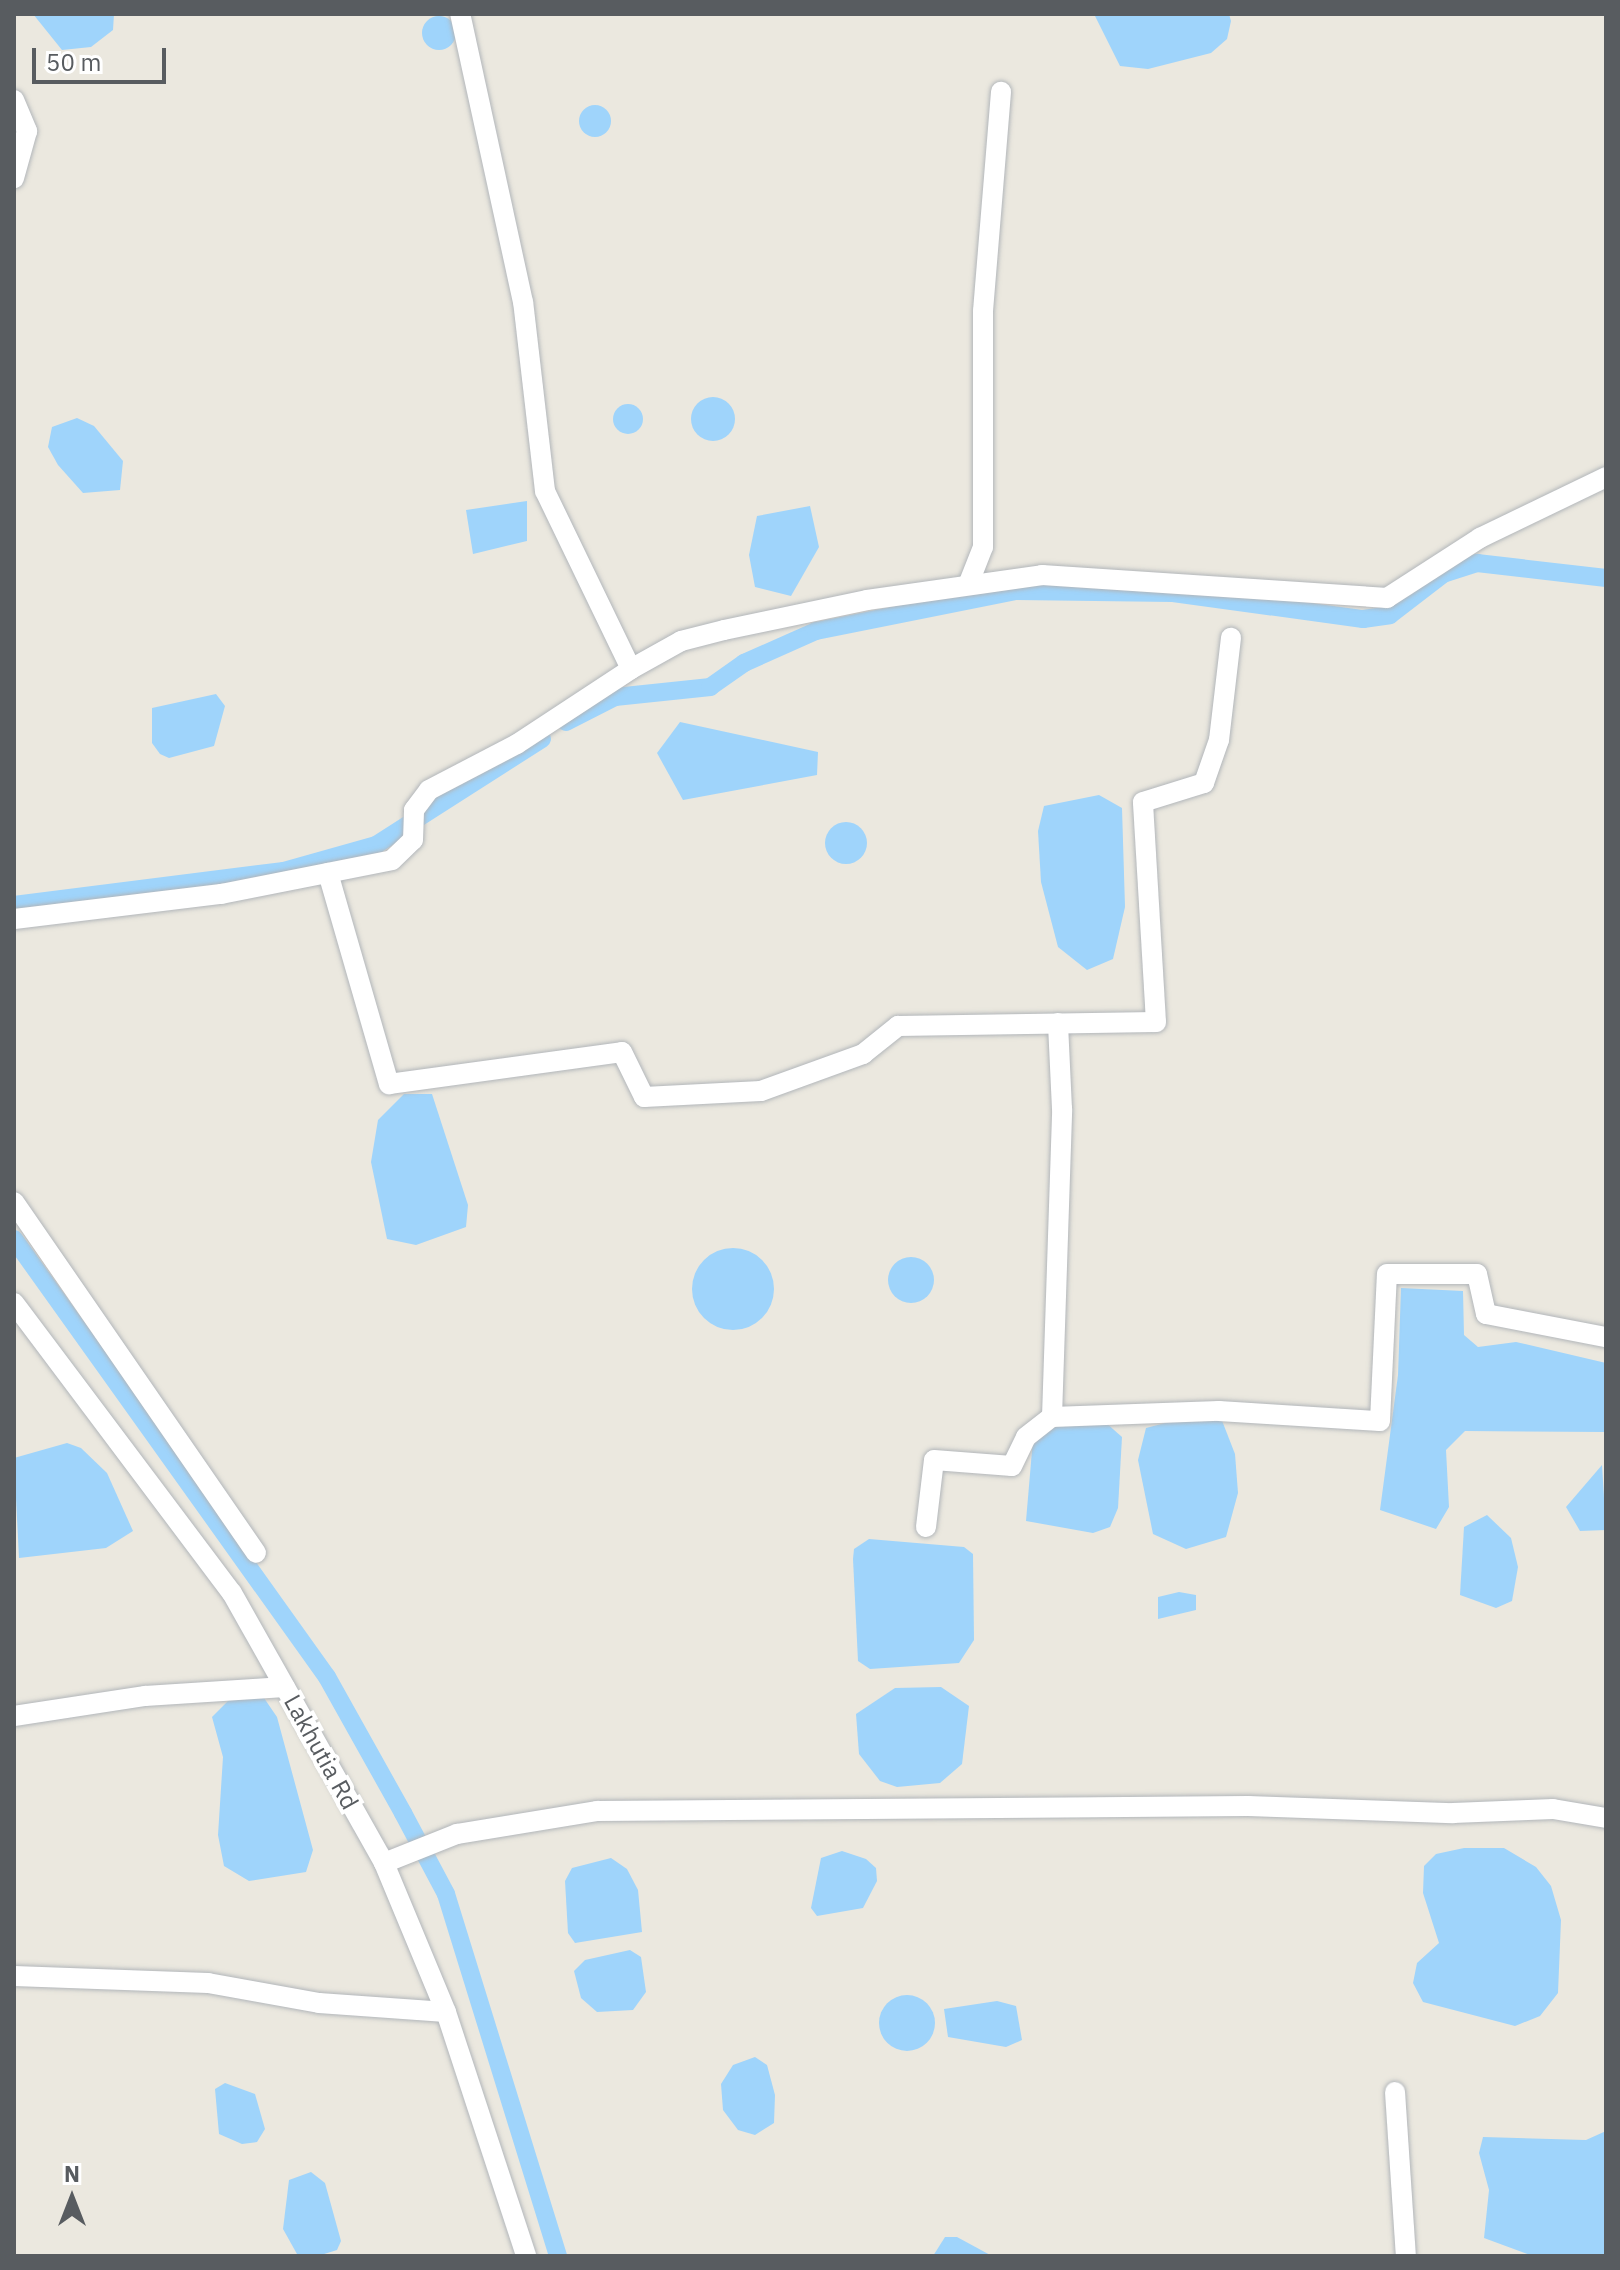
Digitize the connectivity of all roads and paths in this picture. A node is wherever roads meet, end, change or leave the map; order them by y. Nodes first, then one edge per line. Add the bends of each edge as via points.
1 (460, 14) edge
2 (1001, 92) dead end
3 (14, 100) edge
4 (14, 178) edge
5 (1606, 477) edge
6 (968, 585) junction
7 (1231, 638) dead end
8 (631, 669) junction
9 (328, 873) junction
10 (14, 919) edge
11 (1058, 1023) junction
12 (14, 1202) edge
13 (14, 1303) edge
14 (1606, 1337) edge
15 (1052, 1417) junction
16 (926, 1527) dead end
17 (256, 1553) dead end
18 (285, 1687) junction
19 (14, 1716) edge
20 (1606, 1818) edge
21 (384, 1863) junction
22 (14, 1976) edge
23 (446, 2012) junction
24 (1395, 2092) dead end
25 (526, 2256) edge
26 (1406, 2256) edge

1 - 8 street via 523,302 545,491
2 - 6 street via 983,311 983,547
3 - 4 street via 27,131
5 - 6 street via 1480,538 1387,598 1042,575
6 - 8 street via 724,630 681,641
7 - 11 street via 1219,740 1204,783 1143,802 1156,1022
8 - 9 street via 517,744 429,790 414,810 413,840 392,860
9 - 10 street via 221,894
9 - 11 street via 389,1084 622,1052 644,1097 761,1091 863,1054 898,1026
11 - 15 street via 1062,1109
12 - 17 street
13 - 18 street, Lakhutia Rd via 232,1593
14 - 15 street via 1486,1314 1477,1274 1387,1274 1380,1421 1219,1411
15 - 16 street via 1026,1437 1012,1466 934,1460
18 - 19 street via 145,1696
18 - 21 street, Lakhutia Rd
20 - 21 street via 1553,1809 1453,1813 1248,1806 597,1811 457,1834
21 - 23 street, Lakhutia Rd
22 - 23 street via 208,1983 319,2003
23 - 25 street, Lakhutia Rd
24 - 26 street

